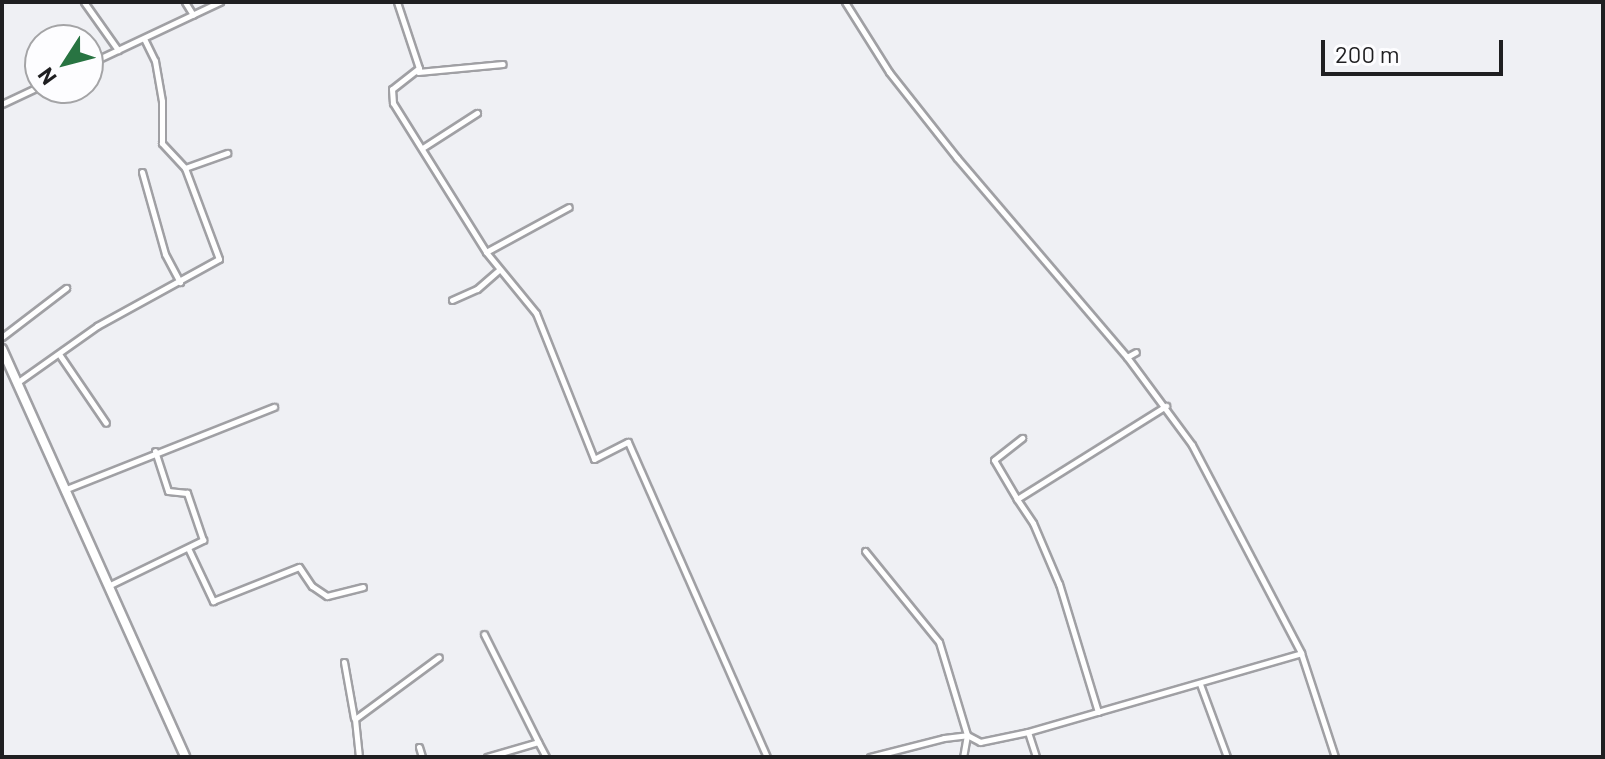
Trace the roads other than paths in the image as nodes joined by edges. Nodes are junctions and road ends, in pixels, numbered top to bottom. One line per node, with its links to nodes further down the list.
1 (84, 2): 8 (street)
2 (185, 2): 6 (street)
3 (220, 2): 6 (street)
4 (397, 2): 11 (street)
5 (845, 2): 29 (street)
6 (193, 15): 7 (street)
7 (144, 38): 8 (street); 17 (street)
8 (118, 50): 9 (street)
9 (104, 57)
10 (503, 64): 11 (street)
11 (417, 72): 15 (street)
12 (24, 94): 13 (street)
13 (2, 104)
14 (477, 113): 15 (street)
15 (424, 147): 20 (street)
16 (227, 153): 17 (street)
17 (185, 168): 22 (street)
18 (142, 172): 22 (street)
19 (569, 207): 20 (street)
20 (486, 252): 21 (street)
21 (499, 270): 24 (street); 58 (street)
22 (180, 282): 28 (street)
23 (66, 288): 25 (street)
24 (452, 300)
25 (2, 337)
26 (2, 349): 30 (main road)
27 (1136, 352): 29 (street)
28 (59, 354): 30 (street); 33 (street)
29 (1127, 357): 31 (street)
30 (17, 382): 36 (main road)
31 (1166, 406): 37 (street); 43 (street)
32 (274, 407): 35 (street)
33 (106, 423)
34 (1022, 438): 37 (street)
35 (155, 451): 36 (street); 38 (street)
36 (63, 490): 40 (main road)
37 (1017, 499): 47 (street)
38 (188, 548): 40 (street); 41 (street)
39 (865, 551): 50 (street)
40 (106, 587): 53 (main road)
41 (363, 587)
42 (484, 634): 51 (street)
43 (1301, 653): 46 (street); 63 (street)
44 (439, 657): 48 (street)
45 (344, 662): 48 (street)
46 (1200, 684): 47 (street); 62 (street)
47 (1098, 712): 49 (street)
48 (355, 719): 54 (street)
49 (1028, 732): 50 (street); 61 (street)
50 (967, 735): 59 (street); 60 (street)
51 (538, 742): 56 (street); 57 (street)
52 (419, 747): 55 (street)
53 (185, 757)
54 (359, 757)
55 (422, 757)
56 (487, 757)
57 (546, 757)
58 (767, 757)
59 (870, 757)
60 (963, 757)
61 (1036, 757)
62 (1227, 757)
63 (1335, 757)

